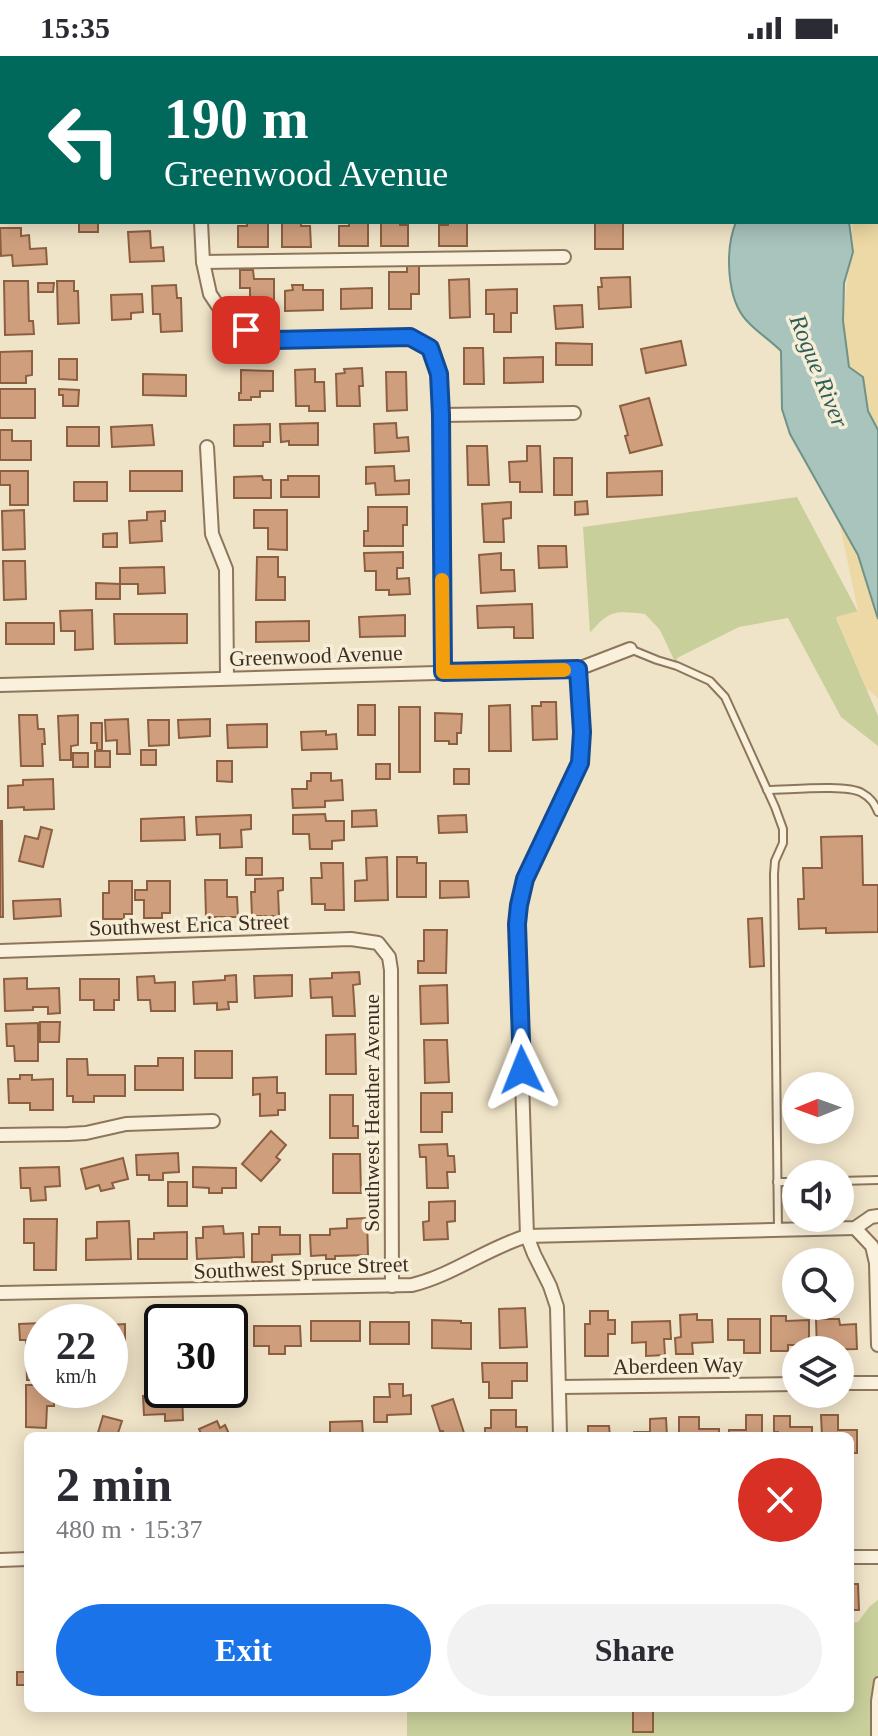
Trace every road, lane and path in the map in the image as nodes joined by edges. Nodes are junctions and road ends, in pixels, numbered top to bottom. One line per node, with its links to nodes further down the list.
1 (201, 224): 3 (street)
2 (564, 257): 3 (street)
3 (203, 262): 5 (street)
4 (574, 413): 5 (street)
5 (441, 415): 9 (street)
6 (207, 447): 10 (street)
7 (630, 649): 8 (street, Greenwood Avenue); 12 (lane)
8 (578, 669): 9 (street, Greenwood Avenue); 25 (street)
9 (443, 672): 10 (street, Greenwood Avenue)
10 (227, 678): 11 (street, Greenwood Avenue)
11 (0, 685)
12 (767, 790): 13 (lane); 20 (lane)
13 (878, 812)
14 (378, 943): 15 (street, Southwest Erica Street); 26 (street, Southwest Heather Avenue)
15 (0, 951)
16 (213, 1121): 17 (street)
17 (0, 1135)
18 (878, 1180): 19 (lane)
19 (854, 1181)
20 (777, 1182): 21 (lane); 24 (lane)
21 (782, 1182)
22 (878, 1216): 23 (street, Southwest Spruce Street)
23 (855, 1228): 24 (street, Southwest Spruce Street); 28 (street)
24 (778, 1230): 25 (street, Southwest Spruce Street)
25 (527, 1236): 26 (street, Southwest Spruce Street); 32 (street)
26 (392, 1286): 27 (street, Southwest Spruce Street)
27 (0, 1293)
28 (878, 1345)
29 (854, 1383): 30 (street)
30 (878, 1383)
31 (782, 1384): 32 (street, Aberdeen Way)
32 (560, 1387): 33 (street)
33 (560, 1432)
34 (854, 1557): 35 (street)
35 (878, 1557)
36 (24, 1559): 37 (street)
37 (0, 1560)
38 (878, 1681): 39 (lane)
39 (875, 1736)

